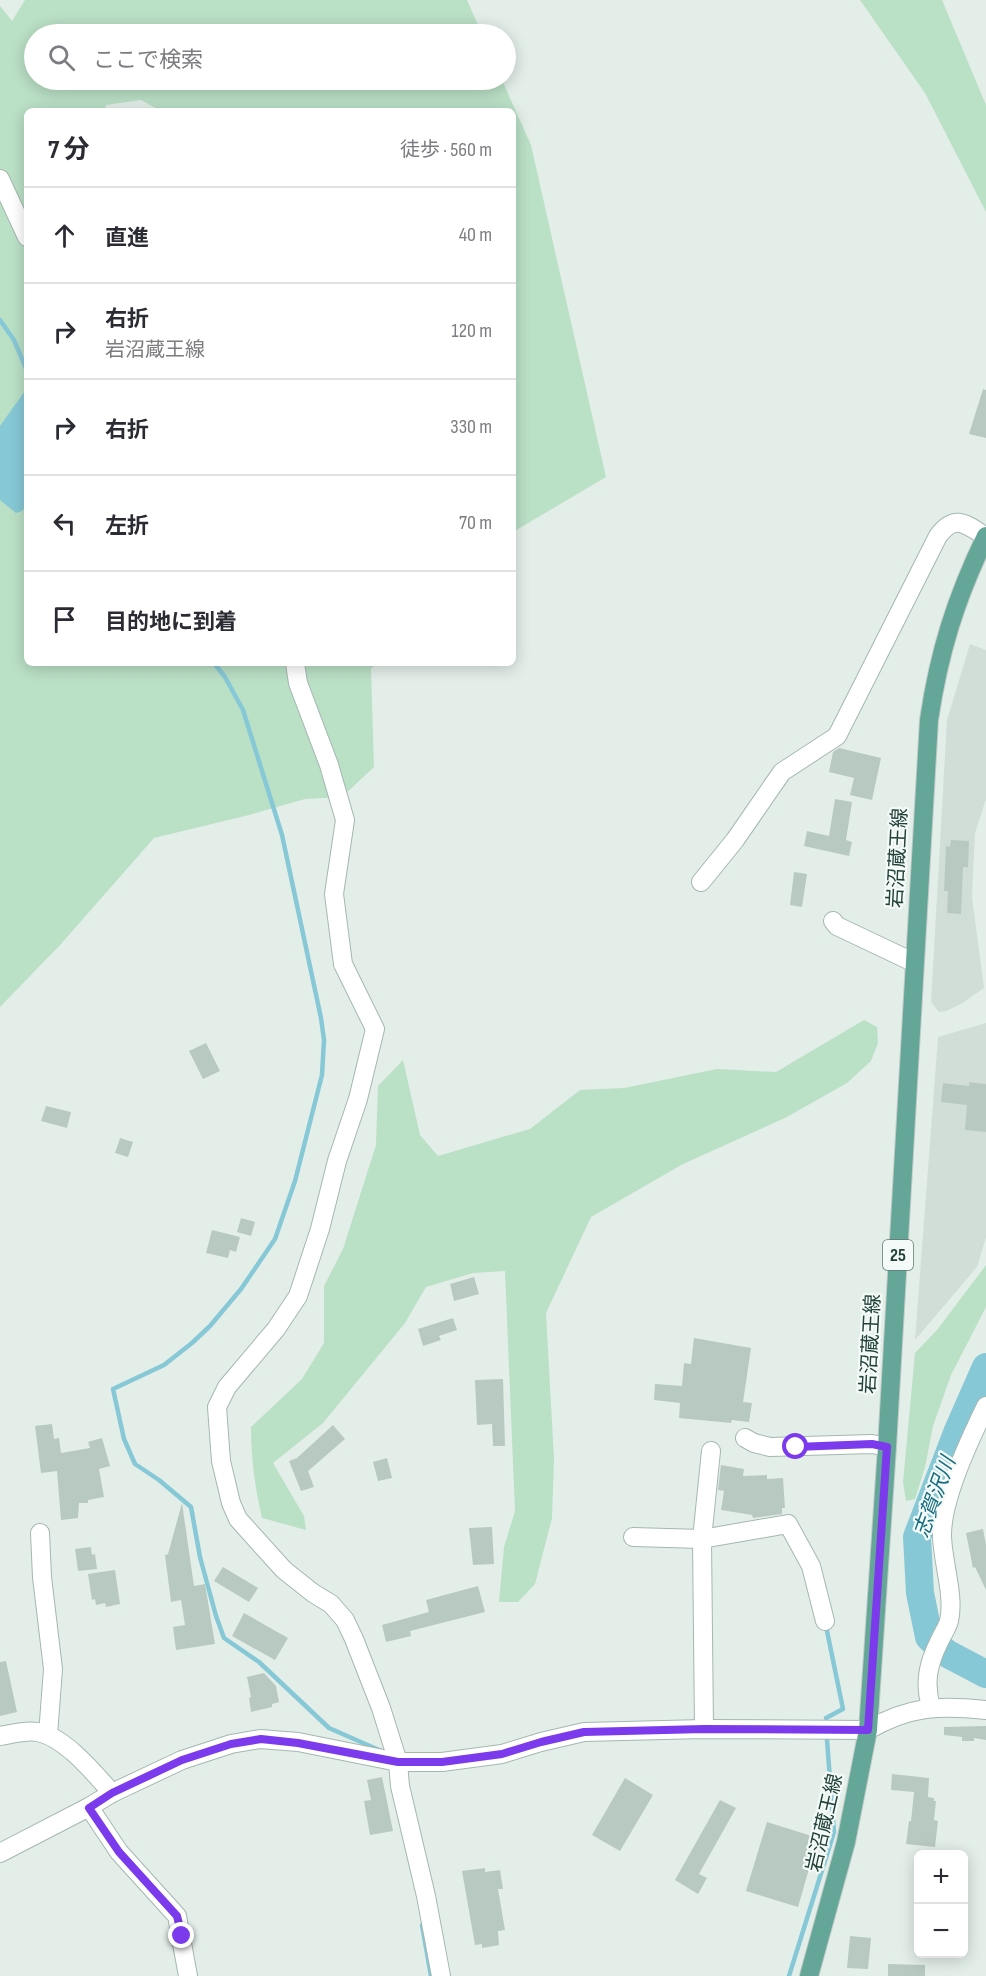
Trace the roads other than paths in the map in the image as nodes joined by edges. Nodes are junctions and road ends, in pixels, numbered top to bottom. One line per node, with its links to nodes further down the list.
1 (0, 179): 2 (street)
2 (24, 231)
3 (986, 537): 5 (street); 7 (main road, 岩沼蔵王線 / 25)
4 (295, 666): 23 (street)
5 (701, 882)
6 (833, 921): 7 (street)
7 (915, 963): 11 (main road, 岩沼蔵王線 / 25)
8 (986, 1406): 9 (street)
9 (982, 1424): 17 (street)
10 (745, 1438): 11 (street)
11 (887, 1447): 20 (main road, 岩沼蔵王線 / 25)
12 (711, 1451): 15 (street)
13 (40, 1533): 22 (street)
14 (633, 1537): 15 (street)
15 (702, 1539): 16 (street); 19 (street)
16 (825, 1621)
17 (931, 1707): 18 (street); 20 (street)
18 (986, 1710)
19 (704, 1729): 20 (street); 23 (street)
20 (868, 1730): 29 (main road, 岩沼蔵王線 / 25)
21 (0, 1736): 22 (street)
22 (48, 1736): 24 (street)
23 (398, 1762): 24 (street); 28 (street)
24 (112, 1793): 25 (street)
25 (89, 1808): 26 (street); 27 (street)
26 (0, 1853)
27 (188, 1976)
28 (441, 1976)
29 (808, 1976)

